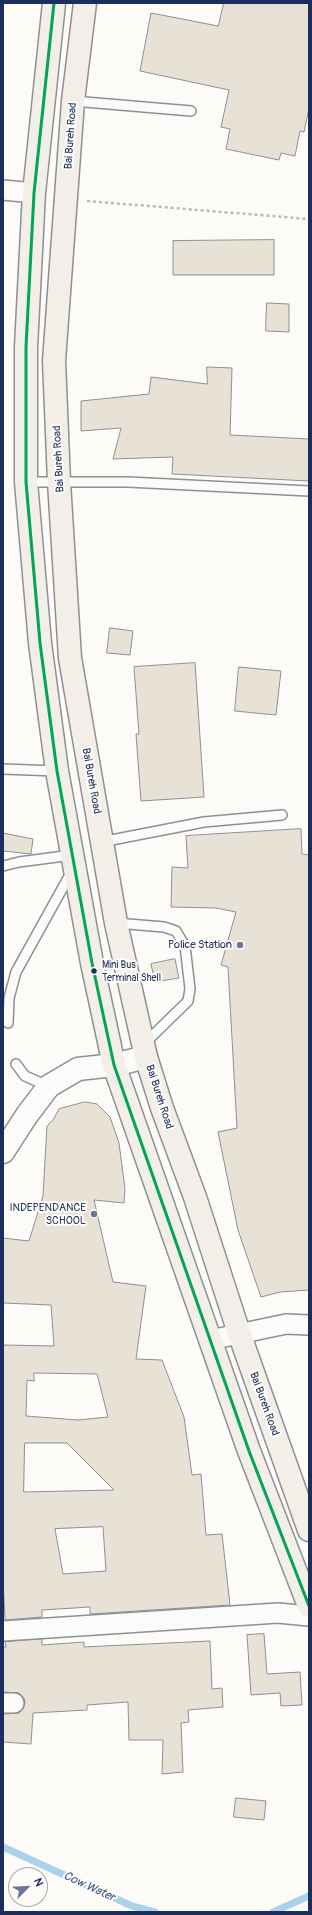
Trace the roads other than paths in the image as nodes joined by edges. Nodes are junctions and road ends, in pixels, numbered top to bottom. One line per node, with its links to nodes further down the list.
1 (54, 3): 6 (highway)
2 (86, 3): 3 (highway, Bai Bureh Road)
3 (73, 101): 4 (lane); 8 (highway, Bai Bureh Road)
4 (191, 111)
5 (3, 190): 6 (street)
6 (34, 193): 7 (highway)
7 (26, 482): 8 (lane); 11 (highway)
8 (59, 482): 9 (lane); 13 (highway, Bai Bureh Road)
9 (309, 491)
10 (3, 769): 11 (lane)
11 (57, 771): 14 (highway)
12 (282, 814): 13 (lane)
13 (101, 842): 16 (highway, Bai Bureh Road)
14 (73, 861): 15 (lane); 17 (lane); 20 (highway)
15 (3, 866)
16 (116, 923): 18 (highway, Bai Bureh Road); 18 (lane)
17 (8, 1023)
18 (145, 1051): 20 (main road); 24 (highway, Bai Bureh Road)
19 (16, 1064): 21 (lane)
20 (114, 1064): 21 (main road); 25 (highway)
21 (49, 1086): 22 (main road)
22 (3, 1152)
23 (309, 1325): 24 (street)
24 (239, 1333): 25 (street); 26 (highway, Bai Bureh Road)
25 (210, 1340): 27 (highway)
26 (309, 1530)
27 (309, 1606)
28 (309, 1616): 29 (street)
29 (3, 1631)

